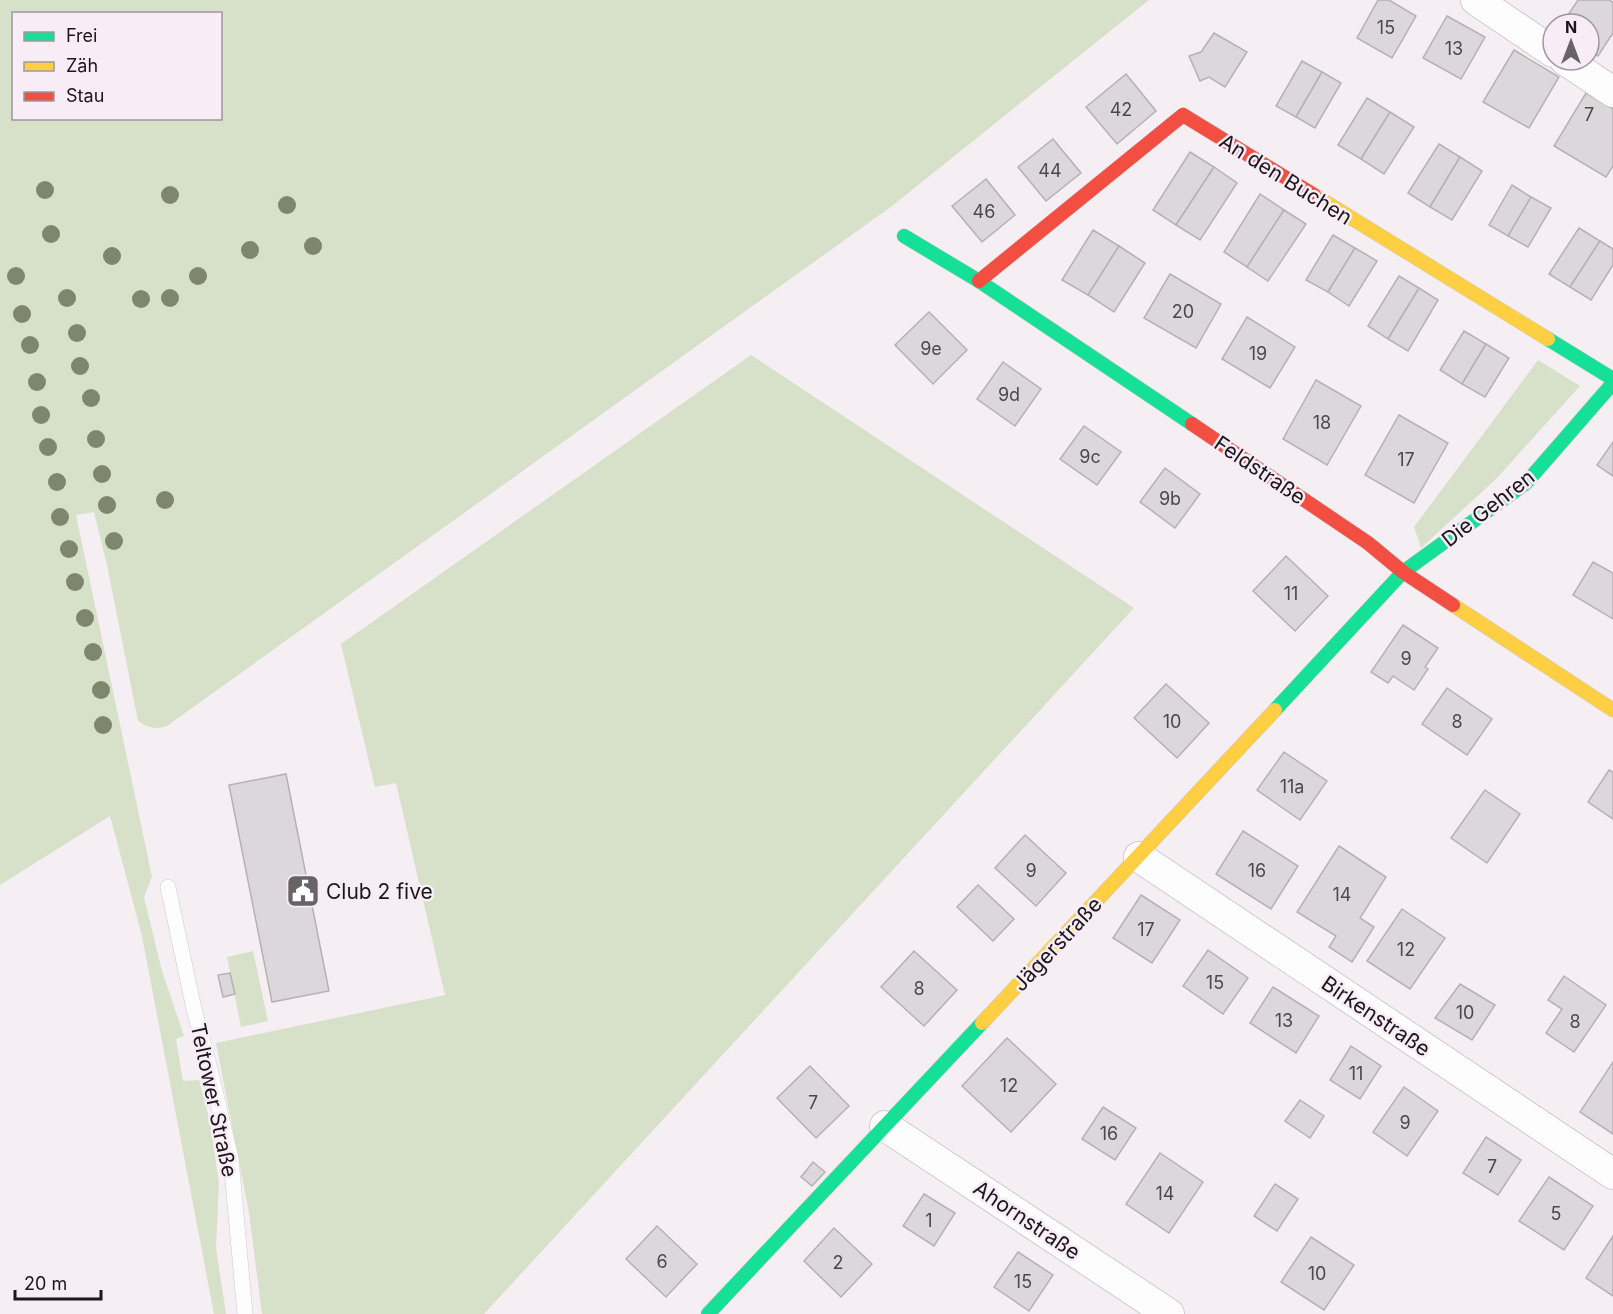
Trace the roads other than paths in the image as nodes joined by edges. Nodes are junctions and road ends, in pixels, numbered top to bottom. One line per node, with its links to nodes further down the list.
1 (1476, 0): 2 (street)
2 (1541, 44)
3 (1583, 72): 4 (street)
4 (1613, 92)
5 (904, 236): 6 (street, Feldstraße)
6 (979, 281): 7 (street, An den Buchen); 8 (street, Feldstraße)
7 (1613, 381): 8 (street, Die Gehren)
8 (1403, 572): 9 (street, Feldstraße); 10 (street, Jägerstraße)
9 (1613, 710)
10 (1139, 857): 12 (street, Jägerstraße); 13 (street, Birkenstraße)
11 (168, 887): 14 (lane, Teltower Straße)
12 (885, 1126): 15 (street, Jägerstraße); 16 (street, Ahornstraße)
13 (1613, 1174)
14 (245, 1314)
15 (708, 1314)
16 (1169, 1314)

